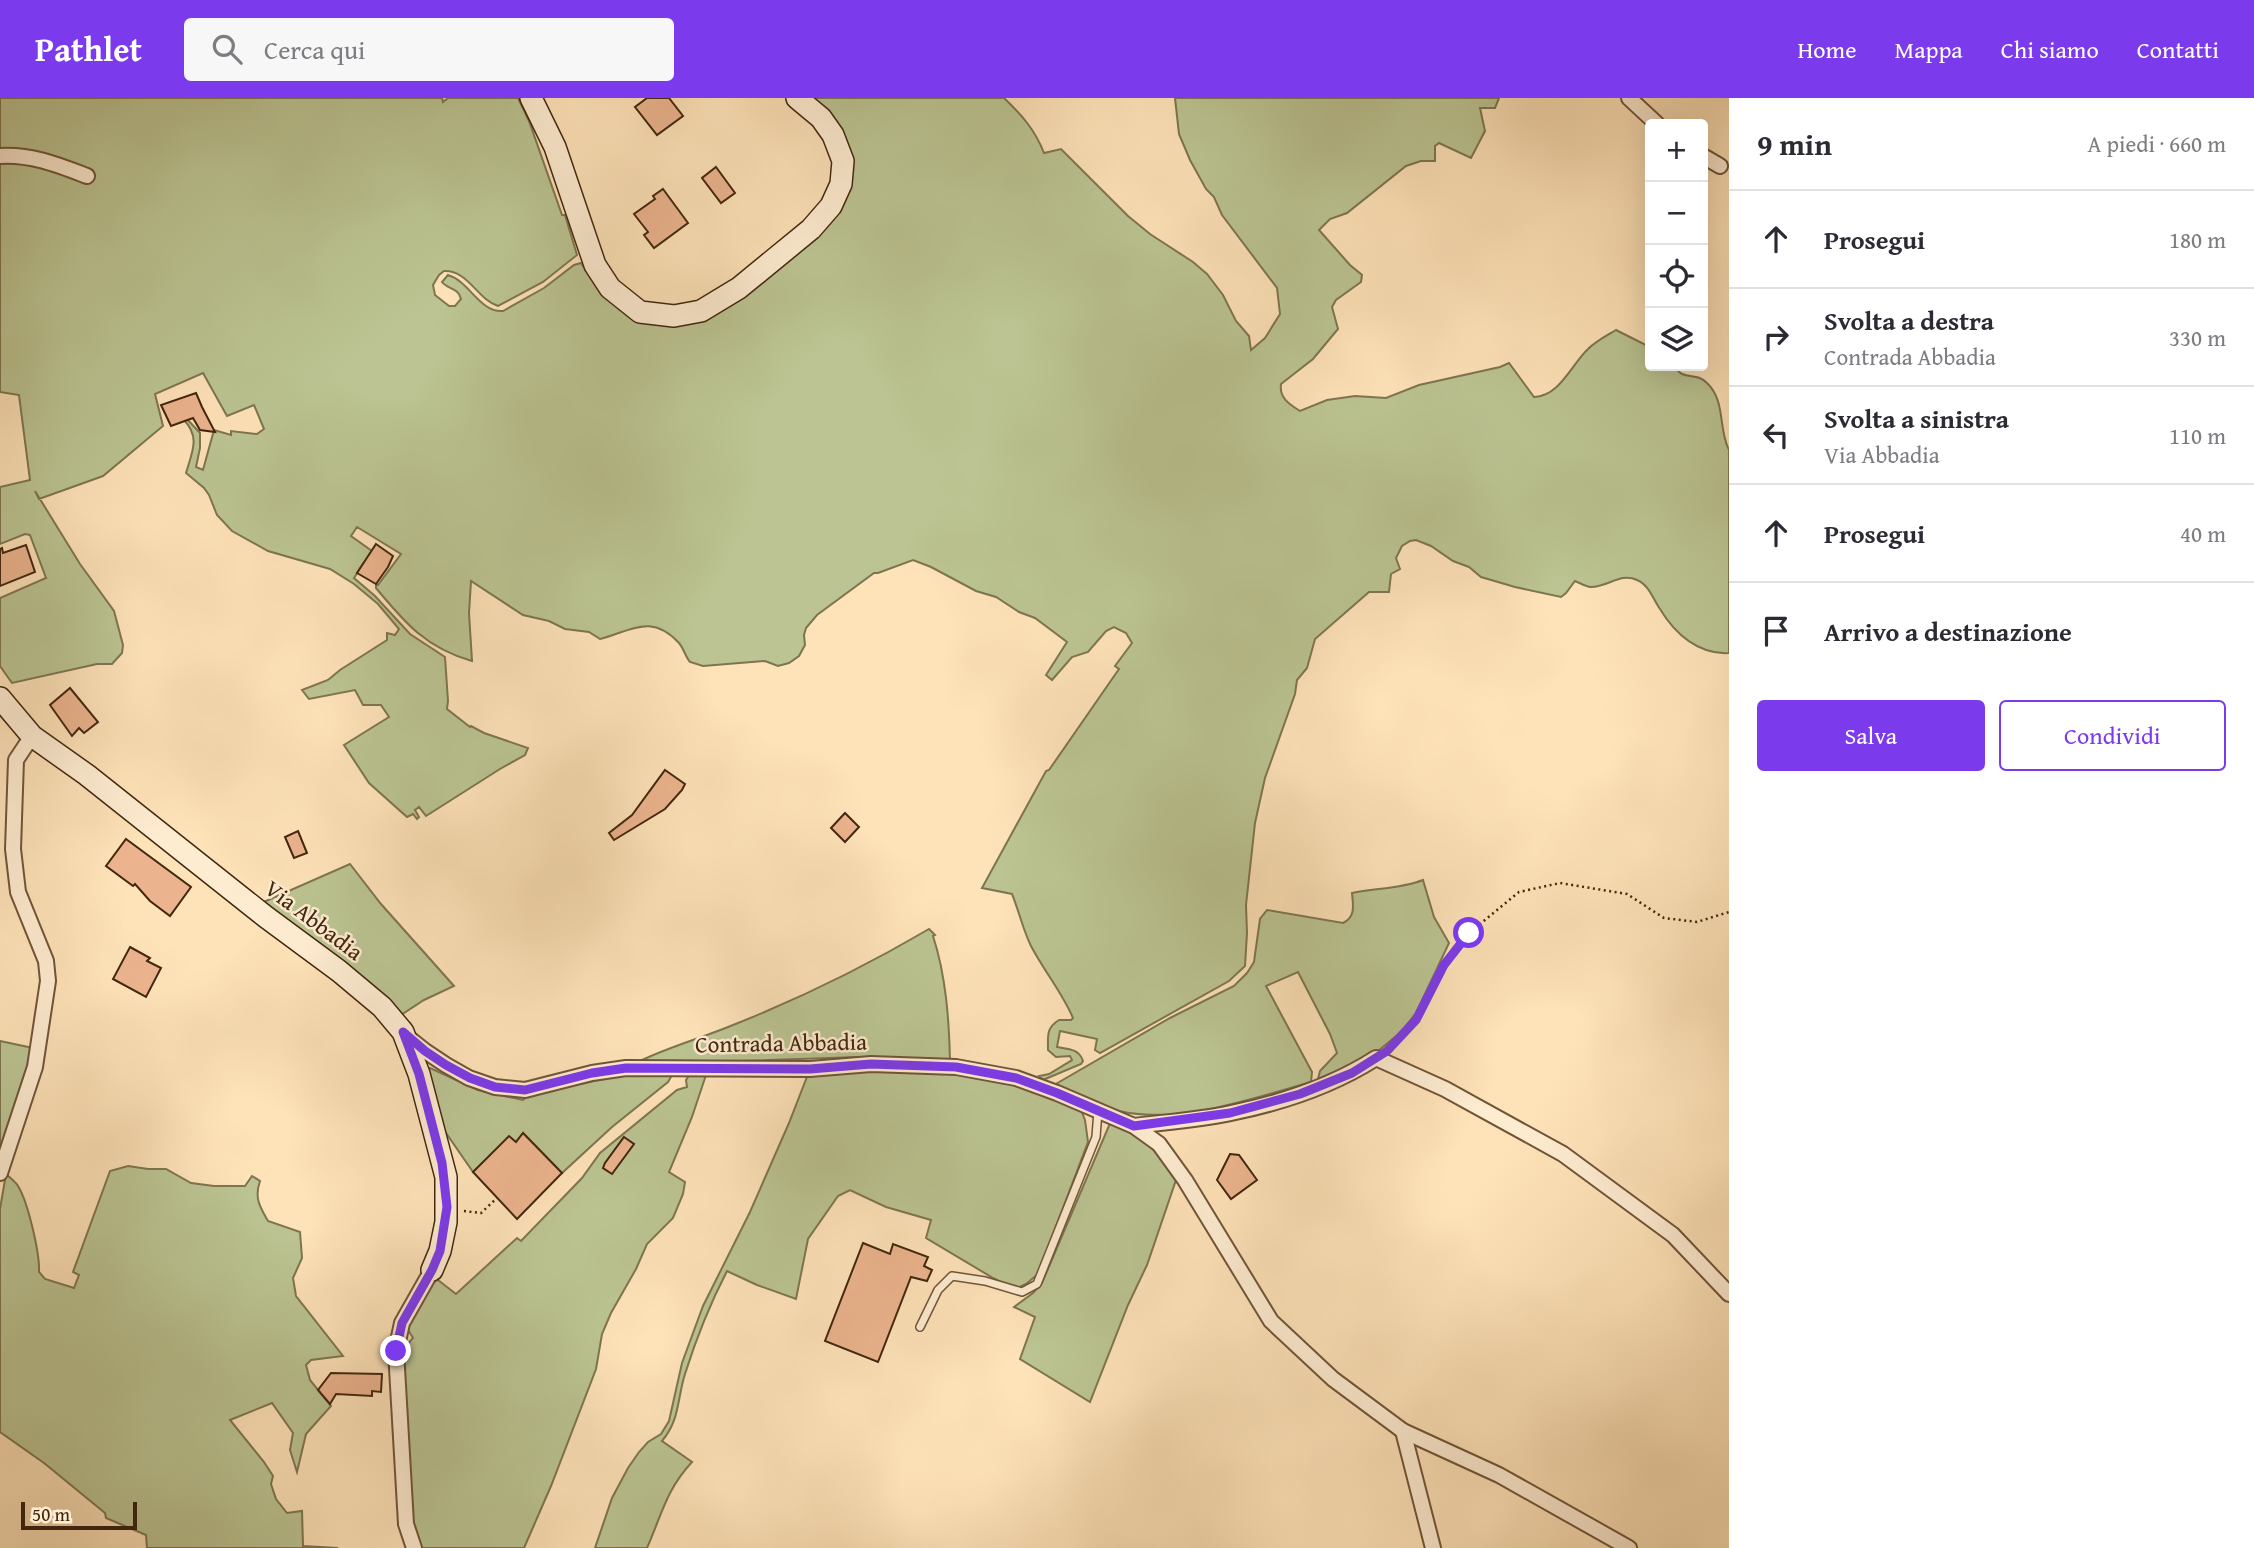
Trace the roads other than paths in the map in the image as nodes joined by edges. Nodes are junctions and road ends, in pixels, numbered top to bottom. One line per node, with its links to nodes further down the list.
1 (531, 98): 2 (street)
2 (797, 98)
3 (1629, 98): 4 (street)
4 (1652, 119)
5 (0, 156): 8 (street)
6 (1708, 159): 7 (street)
7 (1720, 166)
8 (87, 176)
9 (0, 698): 10 (street, Via Abbadia)
10 (32, 736): 11 (street); 13 (street, Via Abbadia)
11 (16, 760): 12 (street); 16 (street)
12 (0, 763)
13 (403, 1032): 14 (street, Contrada Abbadia); 17 (street, Via Abbadia)
14 (1098, 1110): 15 (street, Contrada Abbadia); 19 (lane)
15 (1134, 1126): 18 (street); 20 (street, Contrada Abbadia)
16 (0, 1173)
17 (432, 1270): 21 (street)
18 (1729, 1294)
19 (920, 1326)
20 (1403, 1431): 22 (street); 23 (street, Contrada Abbadia)
21 (414, 1548)
22 (1433, 1548)
23 (1629, 1548)

